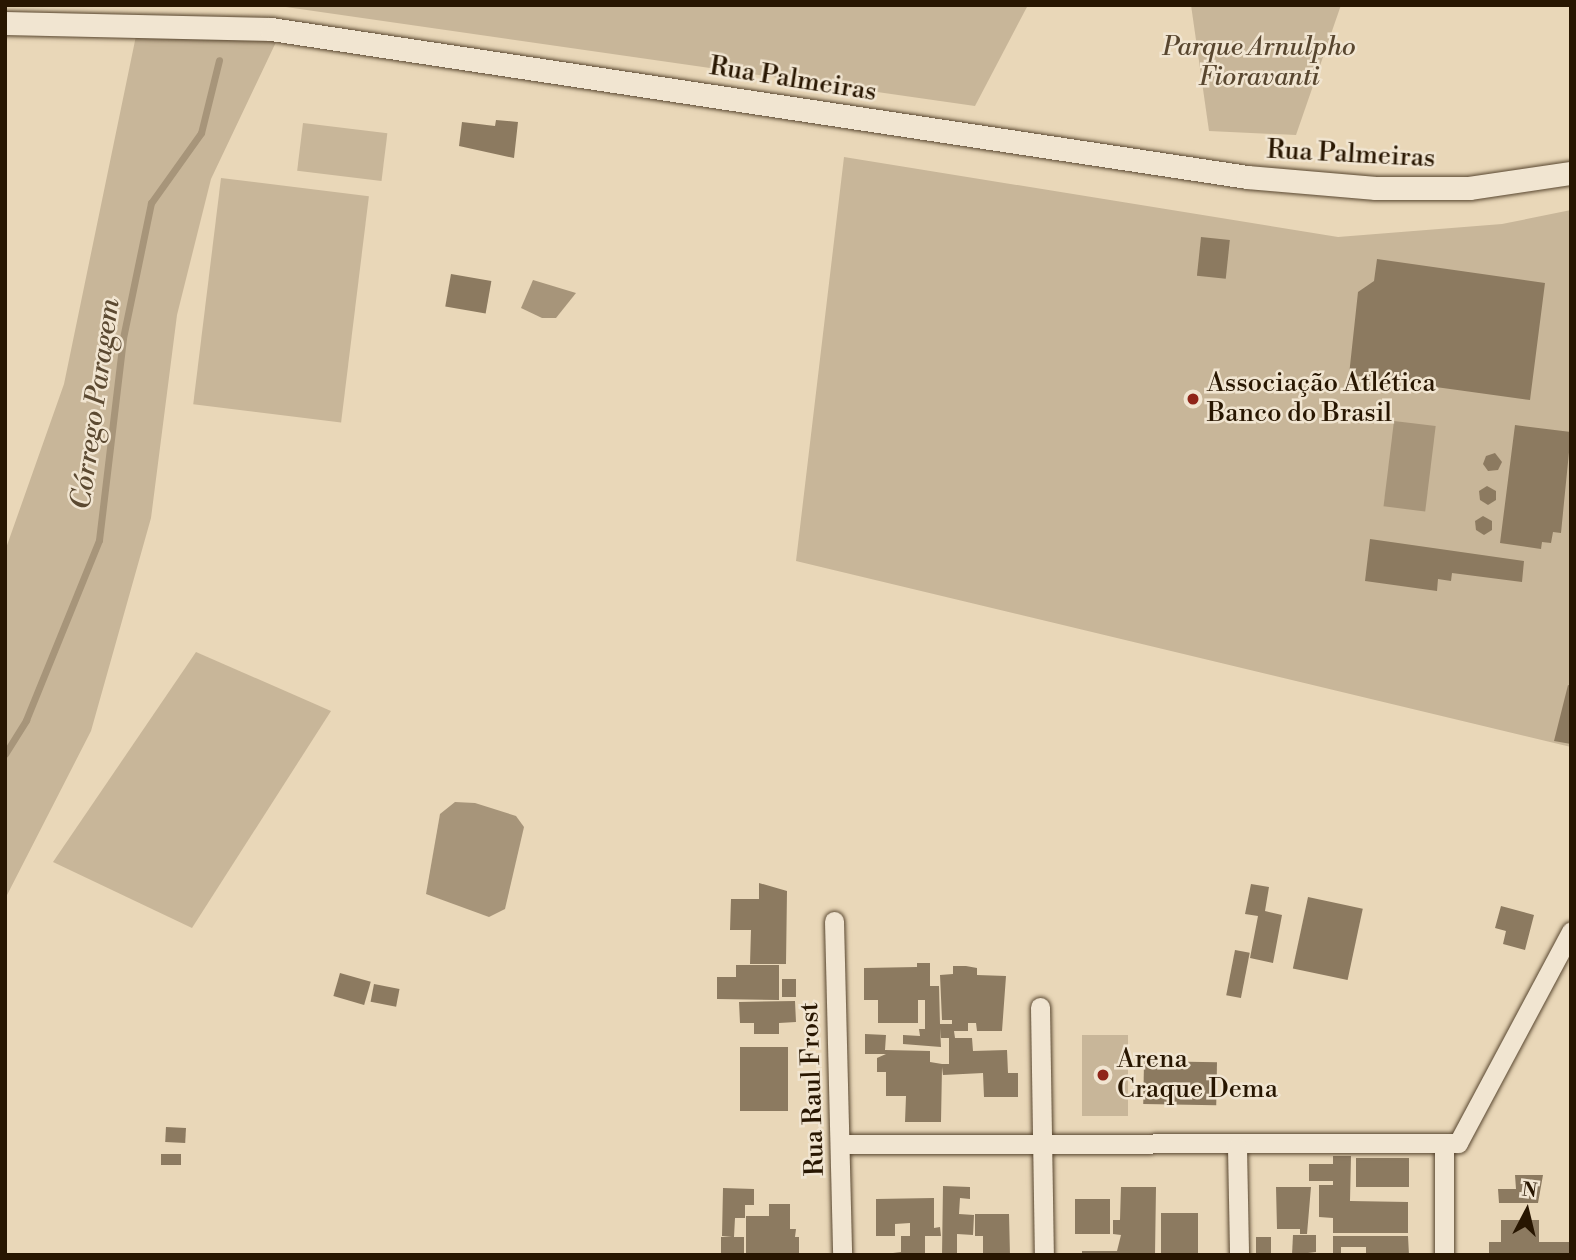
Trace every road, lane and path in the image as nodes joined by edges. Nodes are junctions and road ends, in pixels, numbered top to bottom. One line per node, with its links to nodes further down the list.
1 (5, 23): 2 (street, Rua Palmeiras)
2 (1571, 173)
3 (834, 921): 6 (street, Rua Raul Frost)
4 (1571, 931): 8 (street)
5 (1040, 1007): 7 (street)
6 (841, 1144): 7 (street); 10 (street, Rua Raul Frost)
7 (1041, 1144): 9 (street); 11 (street)
8 (1444, 1146): 9 (street); 13 (street)
9 (1237, 1147): 12 (street)
10 (842, 1255)
11 (1044, 1255)
12 (1239, 1255)
13 (1444, 1255)

